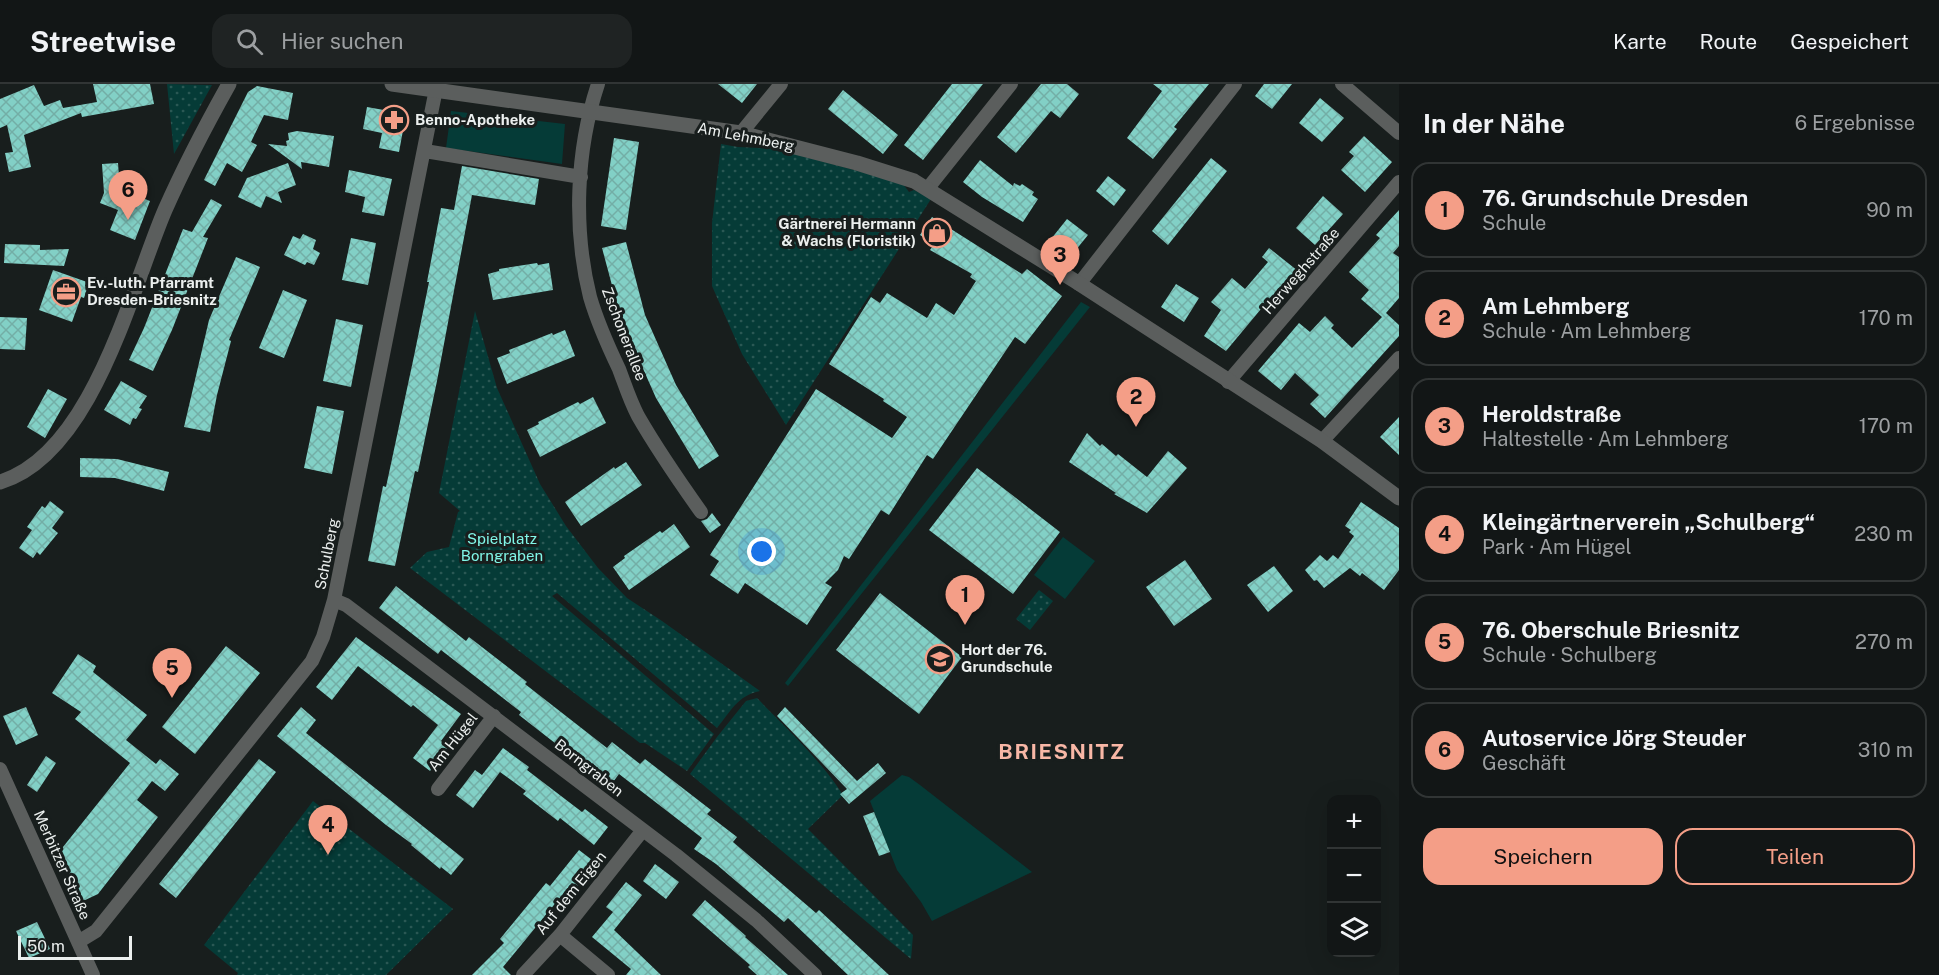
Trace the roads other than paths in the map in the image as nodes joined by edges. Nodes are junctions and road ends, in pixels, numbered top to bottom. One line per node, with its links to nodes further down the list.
1 (229, 84): 20 (street)
2 (392, 84): 8 (street, Am Lehmberg)
3 (598, 84): 9 (street, Zschonerallee)
4 (781, 84): 10 (street)
5 (1011, 84): 15 (street)
6 (1235, 84): 16 (street)
7 (1342, 84): 11 (street)
8 (437, 87): 9 (street, Am Lehmberg); 12 (street, Schulberg)
9 (589, 112): 10 (street, Am Lehmberg); 13 (street, Zschonerallee)
10 (741, 133): 15 (street, Am Lehmberg)
11 (1399, 133)
12 (425, 152): 13 (street); 23 (street, Schulberg)
13 (581, 177): 22 (street, Zschonerallee)
14 (1399, 183): 18 (street, Herweghstraße)
15 (928, 188): 16 (street, Am Lehmberg)
16 (1079, 284): 18 (street, Am Lehmberg)
17 (1399, 358): 19 (street)
18 (1228, 382): 19 (street, Am Lehmberg)
19 (1322, 441): 21 (street, Am Lehmberg)
20 (0, 482)
21 (1399, 498)
22 (701, 512)
23 (334, 600): 24 (street, Borngraben); 29 (street, Schulberg)
24 (494, 716): 26 (street, Am Hügel); 27 (street, Borngraben)
25 (0, 769): 29 (street, Merbitzer Straße)
26 (438, 789)
27 (643, 830): 28 (street, Auf dem Eigen); 33 (street, Borngraben)
28 (560, 935): 31 (street, Auf dem Eigen); 32 (street)
29 (78, 942): 30 (street, Merbitzer Straße)
30 (93, 975)
31 (523, 975)
32 (608, 975)
33 (815, 975)

